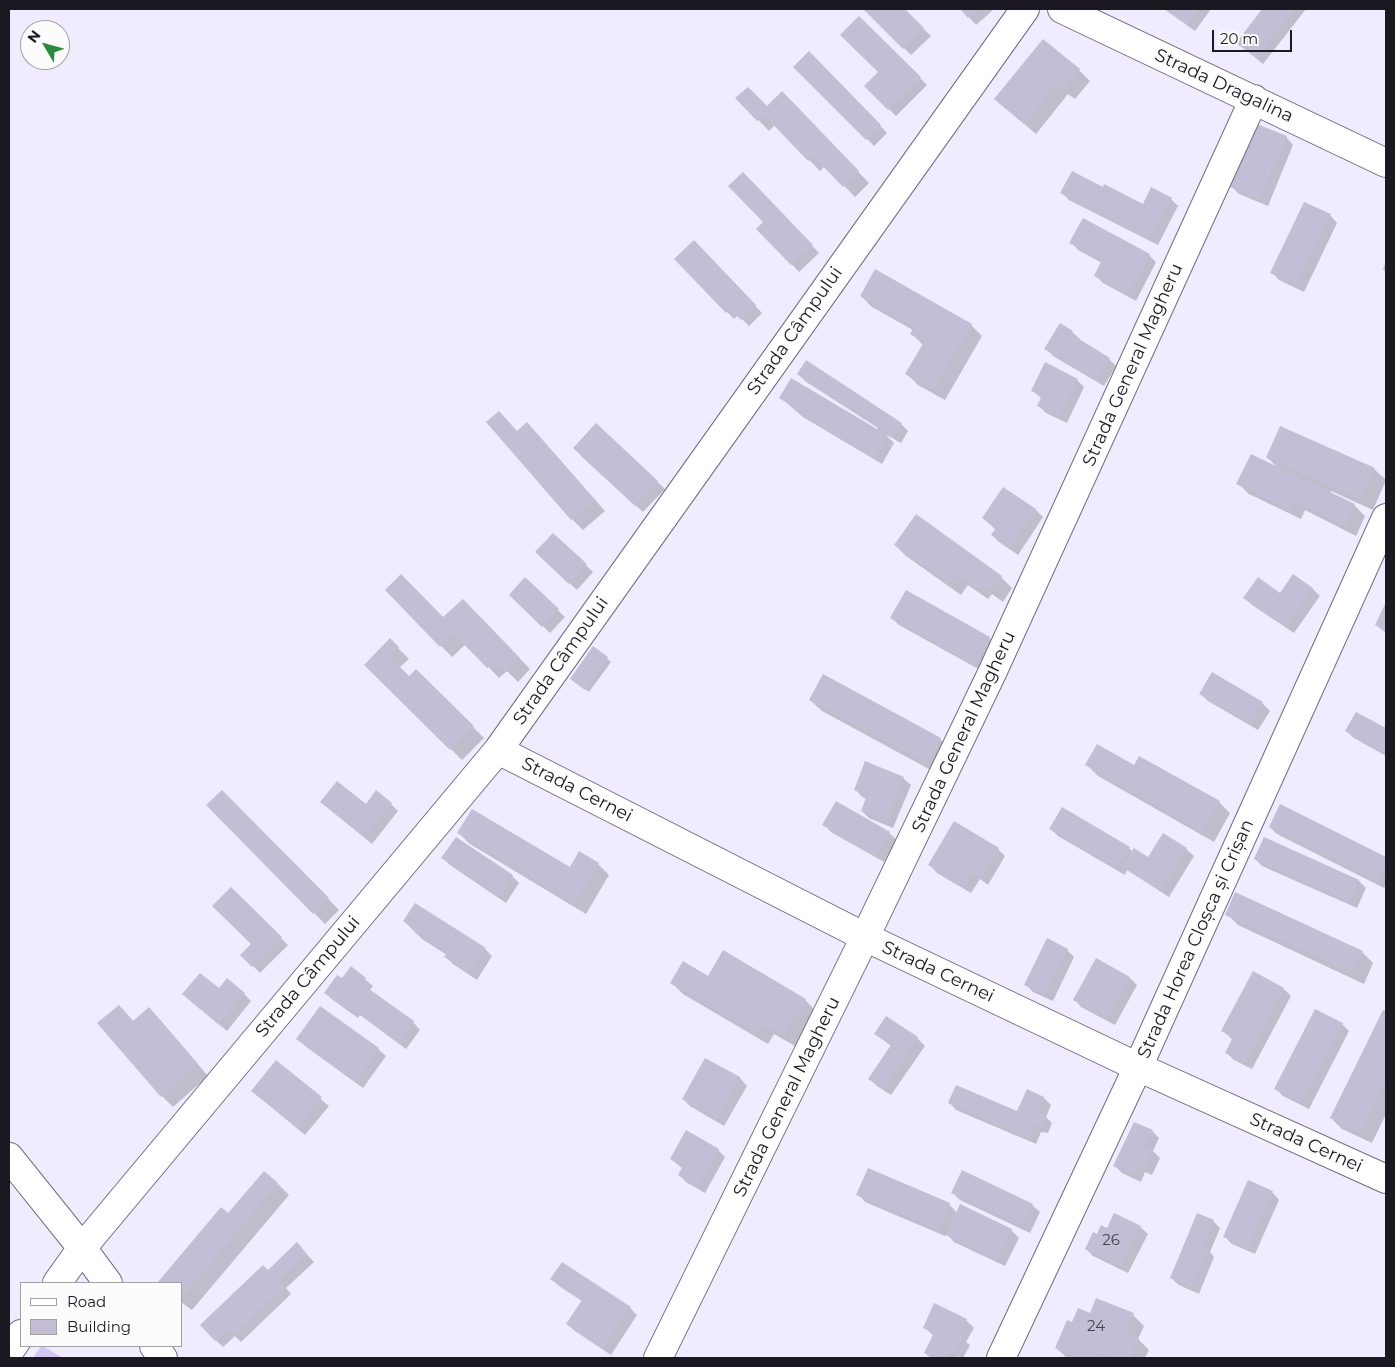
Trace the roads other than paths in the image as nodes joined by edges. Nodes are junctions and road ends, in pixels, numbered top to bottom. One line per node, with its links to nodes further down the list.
1 (1025, 9): 6 (street, Strada Câmpului)
2 (1062, 9): 3 (street, Strada Dragalina)
3 (1254, 99): 4 (street, Strada Dragalina); 7 (street, Strada General Magheru)
4 (1386, 163)
5 (1386, 518): 8 (street, Strada Horea Cloșca și Crișan)
6 (498, 750): 7 (street, Strada Cernei); 11 (street, Strada Câmpului)
7 (865, 937): 8 (street, Strada Cernei); 18 (street, Strada General Magheru)
8 (1138, 1067): 10 (street, Strada Cernei); 19 (street, Strada Horea Cloșca și Crișan)
9 (9, 1157): 11 (street)
10 (1386, 1179)
11 (82, 1248): 12 (street, Strada Câmpului); 13 (street)
12 (58, 1282)
13 (107, 1282)
14 (20, 1336): 16 (street)
15 (155, 1347): 17 (street)
16 (9, 1352)
17 (163, 1358)
18 (658, 1358)
19 (1001, 1358)

